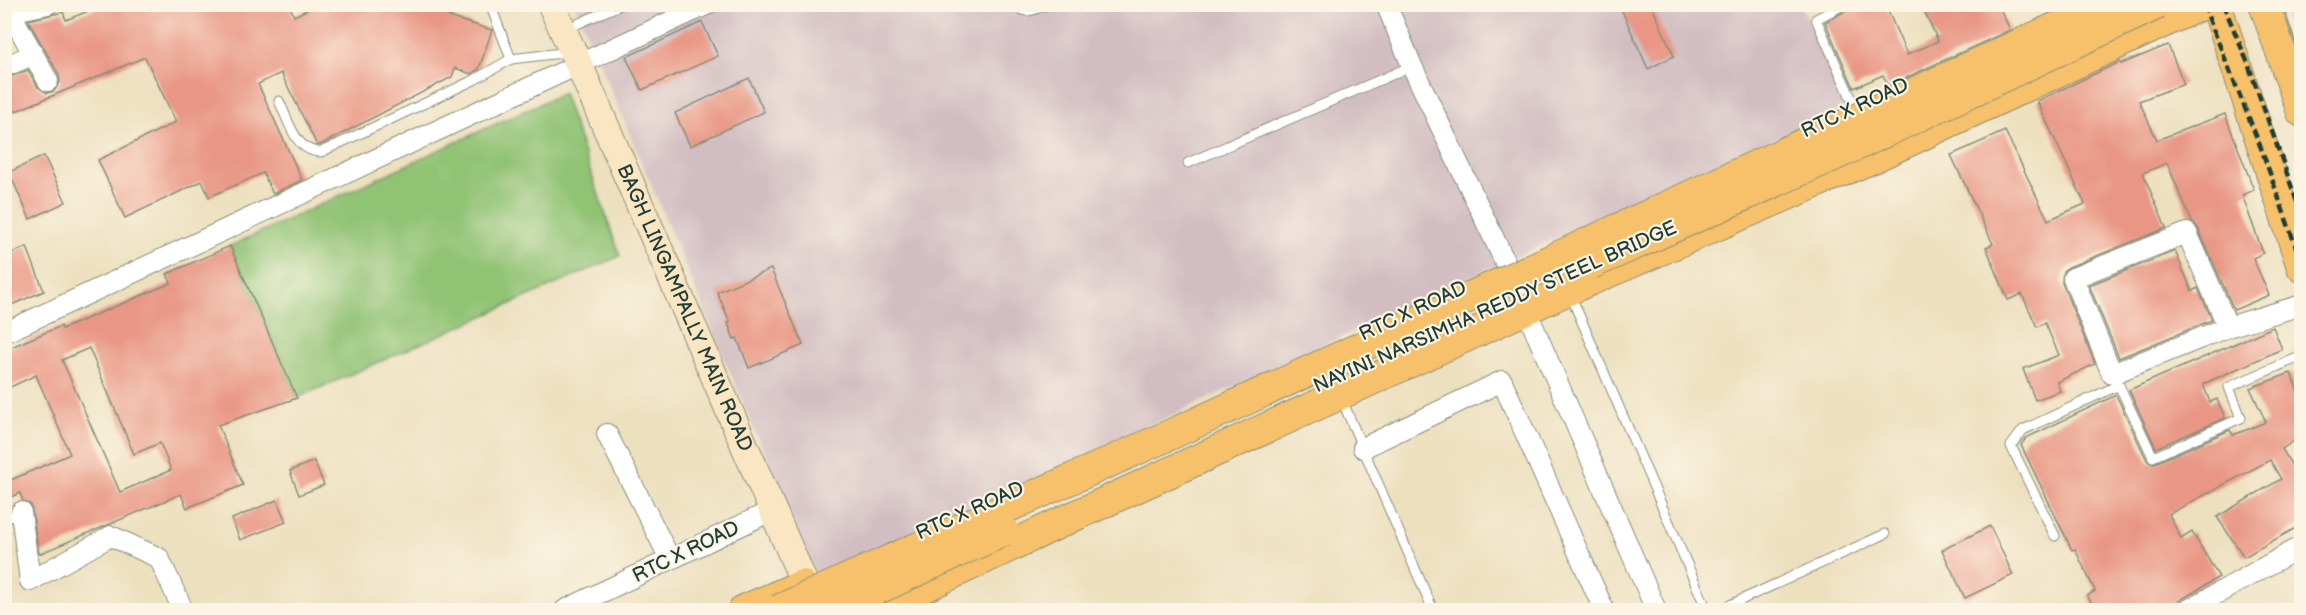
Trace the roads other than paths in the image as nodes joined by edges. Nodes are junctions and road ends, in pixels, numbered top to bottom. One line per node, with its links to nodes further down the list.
1 (48, 4): 15 (street)
2 (490, 4): 21 (lane)
3 (551, 4): 18 (street, BAGH LINGAMPALLY MAIN ROAD)
4 (622, 4): 18 (lane)
5 (708, 4): 18 (street)
6 (1013, 4): 7 (lane)
7 (1047, 4)
8 (1845, 4): 27 (lane)
9 (2079, 4): 17 (main road, RTC X ROAD)
10 (2107, 4): 51 (main road, NAYINI NARSIMHA REDDY STEEL BRIDGE, bridge)
11 (2203, 4): 16 (main road)
12 (2216, 4): 19 (main road)
13 (1393, 6): 22 (street)
14 (2272, 11): 28 (main road)
15 (7, 12): 20 (street)
16 (2154, 17): 19 (main road); 24 (main road); 52 (main road, NAYINI NARSIMHA REDDY STEEL BRIDGE, bridge)
17 (2044, 20): 24 (main road); 27 (main road, RTC X ROAD)
18 (571, 49): 21 (lane); 36 (street); 41 (street, BAGH LINGAMPALLY MAIN ROAD)
19 (2233, 52): 30 (main road)
20 (32, 55): 23 (street); 25 (street)
21 (511, 59): 26 (lane)
22 (1412, 66): 29 (lane); 31 (street)
23 (4, 67)
24 (2061, 70): 32 (main road)
25 (48, 81)
26 (279, 101)
27 (1856, 109): 31 (main road, RTC X ROAD)
28 (2301, 112)
29 (1188, 163)
30 (2301, 267)
31 (1508, 268): 34 (street); 47 (main road, RTC X ROAD)
32 (1568, 290): 34 (main road); 57 (lane)
33 (2301, 305): 35 (street)
34 (1526, 311): 38 (main road); 56 (street)
35 (2228, 327): 35 (street)
36 (4, 333)
37 (2301, 356): 44 (lane)
38 (1340, 396): 40 (lane); 53 (main road)
39 (607, 434): 46 (street)
40 (1363, 448): 54 (lane); 55 (street)
41 (773, 510): 46 (street, RTC X ROAD); 47 (street, BAGH LINGAMPALLY MAIN ROAD)
42 (13, 516): 48 (street)
43 (1886, 534): 58 (lane)
44 (2055, 536)
45 (2301, 546): 59 (street)
46 (670, 559): 49 (street, RTC X ROAD)
47 (810, 597): 50 (main road, RTC X ROAD)
48 (183, 610)
49 (566, 610)
50 (744, 610)
51 (778, 610)
52 (832, 610)
53 (876, 610)
54 (1433, 610)
55 (1604, 610)
56 (1656, 610)
57 (1707, 610)
58 (1719, 610)
59 (2188, 610)

